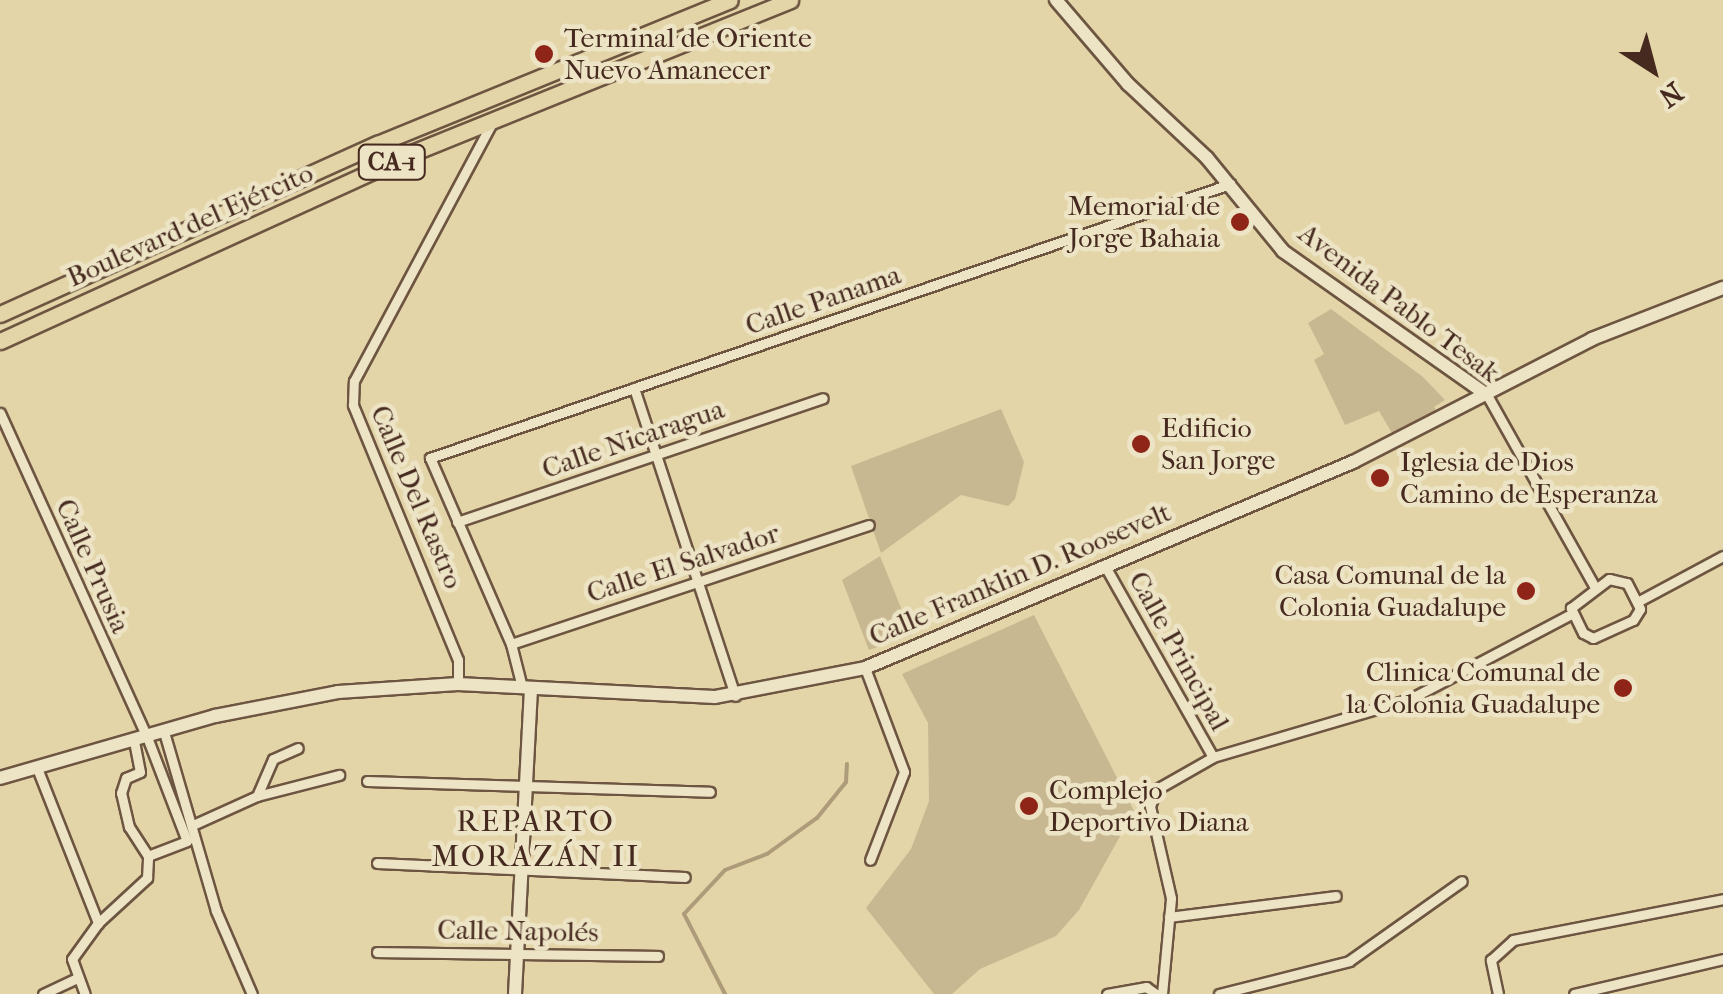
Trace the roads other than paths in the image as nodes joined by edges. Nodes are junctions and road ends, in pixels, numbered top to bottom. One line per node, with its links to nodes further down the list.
1 (731, 0): 4 (highway); 6 (highway, Boulevard del Ejército / CA-1)
2 (790, 0): 4 (highway, Boulevard del Ejército / CA-1)
3 (1056, 0): 10 (main road, Avenida Pablo Tesak)
4 (532, 104): 5 (highway, Boulevard del Ejército / CA-1)
5 (494, 119): 8 (highway, Boulevard del Ejército / CA-1); 29 (street, Calle Del Rastro)
6 (407, 132): 7 (highway, Boulevard del Ejército / CA-1); 8 (highway)
7 (372, 146): 9 (highway); 12 (highway, Boulevard del Ejército / CA-1)
8 (412, 153): 9 (highway, Boulevard del Ejército / CA-1)
9 (380, 167): 13 (highway, Boulevard del Ejército / CA-1)
10 (1230, 184): 14 (street, Calle Panama); 15 (main road, Avenida Pablo Tesak)
11 (1723, 288): 15 (main road, Calle Franklin D. Roosevelt)
12 (0, 314)
13 (0, 341)
14 (634, 388): 18 (street); 19 (street, Calle Panama)
15 (1488, 395): 22 (main road, Calle Franklin D. Roosevelt); 24 (street, Avenida Pablo Tesak)
16 (823, 398): 18 (street, Calle Nicaragua)
17 (0, 413): 33 (street, Calle Prusia)
18 (656, 456): 19 (street, Calle Nicaragua); 23 (street)
19 (457, 522): 27 (street)
20 (869, 525): 23 (street, Calle El Salvador)
21 (1723, 556): 25 (street)
22 (1106, 568): 28 (main road, Calle Franklin D. Roosevelt); 35 (street, Calle Principal)
23 (697, 581): 27 (street, Calle El Salvador); 31 (street)
24 (1594, 586): 25 (street); 26 (street)
25 (1639, 601): 26 (street)
26 (1570, 614): 35 (street)
27 (511, 644): 30 (street)
28 (864, 668): 31 (main road, Calle Franklin D. Roosevelt); 47 (street)
29 (458, 684): 30 (main road, Calle Franklin D. Roosevelt); 32 (main road, Calle Franklin D. Roosevelt)
30 (527, 688): 31 (main road, Calle Franklin D. Roosevelt); 42 (main road)
31 (735, 696)
32 (164, 732): 33 (main road, Calle Franklin D. Roosevelt); 45 (street)
33 (141, 739): 36 (street); 37 (main road, Calle Franklin D. Roosevelt); 38 (street)
34 (298, 748): 44 (street)
35 (1213, 757): 54 (street)
36 (158, 765): 38 (street); 46 (street)
37 (37, 768): 40 (main road, Calle Franklin D. Roosevelt); 55 (street)
38 (140, 772): 46 (street)
39 (339, 775): 44 (street)
40 (0, 778)
41 (367, 781): 42 (street)
42 (529, 786): 43 (street); 49 (main road)
43 (710, 792)
44 (256, 796): 45 (street)
45 (195, 824): 63 (street)
46 (148, 856): 55 (street)
47 (870, 860)
48 (377, 863): 49 (street)
49 (524, 870): 50 (street); 57 (main road)
50 (685, 877)
51 (1462, 881): 67 (street)
52 (1336, 896): 54 (street)
53 (1723, 900): 68 (street)
54 (1168, 917): 66 (street)
55 (98, 922): 60 (street)
56 (376, 952): 57 (street, Calle Napolés)
57 (520, 954): 58 (street, Calle Napolés); 64 (main road)
58 (658, 956)
59 (1723, 959): 69 (street)
60 (78, 978): 61 (street); 62 (street)
61 (44, 994)
62 (85, 994)
63 (252, 994)
64 (515, 994)
65 (1107, 994): 66 (street)
66 (1159, 994)
67 (1218, 994)
68 (1498, 994)
69 (1574, 994)

